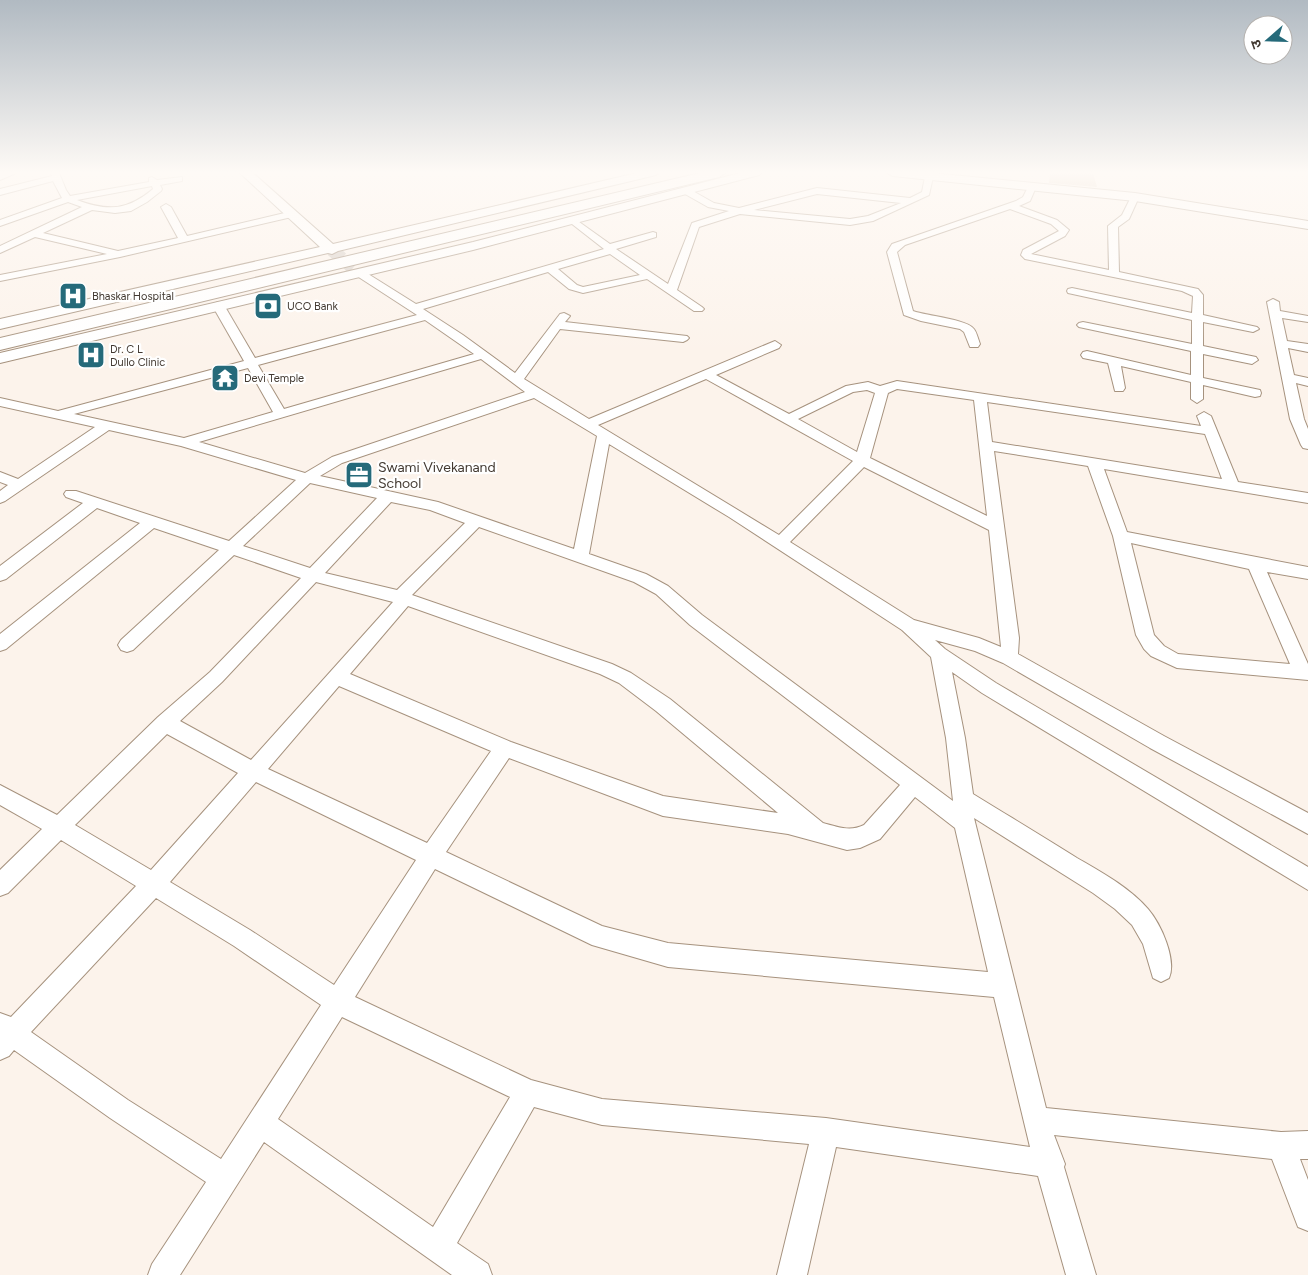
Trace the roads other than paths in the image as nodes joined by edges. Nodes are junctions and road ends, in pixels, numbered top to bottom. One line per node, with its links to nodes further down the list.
1 (37, 232): 14 (street)
2 (180, 232): 16 (street)
3 (215, 232): 16 (street)
4 (313, 232): 17 (street)
5 (403, 232): 17 (street)
6 (434, 232): 38 (highway)
7 (469, 232): 41 (highway)
8 (528, 232): 22 (street)
9 (589, 232): 18 (street)
10 (692, 232): 26 (street)
11 (937, 232): 42 (street)
12 (1063, 232): 23 (street)
13 (1113, 232): 23 (street)
14 (34, 234): 19 (street); 20 (street)
15 (653, 235): 18 (street)
16 (184, 240): 20 (street)
17 (331, 249): 34 (street)
18 (610, 249): 21 (street); 24 (street)
19 (0, 250)
20 (120, 254): 25 (street)
21 (550, 268): 24 (street); 30 (street)
22 (357, 271): 28 (street); 30 (street)
23 (1114, 274): 32 (street)
24 (649, 276): 26 (street)
25 (0, 278)
26 (671, 291): 29 (street)
27 (1072, 291): 32 (street)
28 (218, 305): 48 (street); 51 (street)
29 (698, 309)
30 (420, 312): 46 (street); 51 (street)
31 (565, 314): 35 (street)
32 (1197, 318): 37 (street); 45 (street)
33 (1308, 319): 40 (street)
34 (0, 324)
35 (558, 325): 39 (street); 54 (street)
36 (1082, 325): 45 (street)
37 (1253, 329)
38 (0, 334)
39 (683, 338)
40 (1281, 343): 44 (street); 53 (street)
41 (0, 344)
42 (974, 344)
43 (775, 345): 52 (street)
44 (1308, 348)
45 (1197, 350): 49 (street); 55 (street)
46 (483, 354): 54 (street); 65 (street)
47 (1087, 356): 50 (street)
48 (0, 358)
49 (1252, 360)
50 (1114, 362): 55 (street); 57 (street)
51 (252, 363): 64 (street); 65 (street)
52 (706, 374): 67 (street); 69 (street)
53 (1289, 378): 56 (street); 72 (street)
54 (517, 379): 59 (street)
55 (1197, 381): 60 (street); 62 (street)
56 (1308, 382)
57 (1119, 388)
58 (882, 391): 61 (street); 67 (street); 75 (street)
59 (535, 393): 69 (street); 78 (street)
60 (1255, 393)
61 (980, 397): 70 (street); 74 (street)
62 (1197, 399)
63 (0, 402): 64 (street)
64 (56, 415): 68 (street)
65 (281, 415): 73 (street)
66 (1204, 416): 70 (street)
67 (787, 420): 75 (street)
68 (107, 424): 73 (street); 79 (street)
69 (587, 425): 71 (street)
70 (1210, 431): 80 (street)
71 (604, 434): 90 (street); 92 (street)
72 (1307, 441)
73 (184, 442): 78 (street)
74 (986, 445): 76 (street); 88 (street)
75 (862, 460): 88 (street); 90 (street)
76 (1094, 462): 80 (street); 89 (street)
77 (0, 477): 79 (street)
78 (308, 477): 82 (street); 91 (street)
79 (19, 484): 83 (street)
80 (1232, 485): 84 (street)
81 (71, 494): 85 (street)
82 (389, 495): 86 (street); 96 (street)
83 (0, 498)
84 (1308, 498)
85 (95, 502): 87 (street); 95 (street)
86 (477, 520): 92 (street); 97 (street)
87 (152, 521): 91 (street); 99 (street)
88 (996, 528): 102 (street)
89 (1121, 536): 93 (street); 103 (street)
90 (780, 542): 98 (street)
91 (232, 547): 96 (street); 100 (street)
92 (580, 558): 108 (street)
93 (1255, 564): 94 (street); 103 (street)
94 (1308, 574)
95 (0, 575)
96 (314, 576): 97 (street); 105 (street)
97 (403, 598): 104 (street); 113 (street)
98 (908, 625): 101 (street); 102 (street)
99 (0, 644)
100 (127, 645)
101 (939, 654): 110 (street); 115 (street)
102 (1009, 658): 111 (street)
103 (1306, 673)
104 (337, 677): 106 (street); 107 (street)
105 (165, 723): 107 (street); 112 (street)
106 (505, 748): 113 (street); 114 (street)
107 (255, 772): 114 (street); 117 (street)
108 (914, 784): 110 (street); 113 (street)
109 (0, 794): 112 (street)
110 (964, 811): 118 (street); 119 (street)
111 (1308, 824)
112 (59, 828): 116 (street); 117 (street)
113 (816, 831)
114 (430, 857): 119 (street); 120 (street)
115 (1308, 879)
116 (0, 885)
117 (153, 885): 120 (street); 121 (street)
118 (1162, 970)
119 (1004, 986): 123 (street)
120 (338, 1002): 122 (street); 124 (street)
121 (4, 1035): 128 (street)
122 (528, 1092): 125 (street); 130 (street)
123 (1036, 1120): 126 (street); 127 (street)
124 (260, 1124): 128 (street); 130 (street)
125 (826, 1132): 127 (street); 133 (street)
126 (1294, 1146): 129 (street)
127 (1051, 1164): 134 (street)
128 (224, 1177): 131 (street)
129 (1308, 1217)
130 (438, 1248): 132 (street)
131 (163, 1275)
132 (477, 1275)
133 (792, 1275)
134 (1081, 1275)

